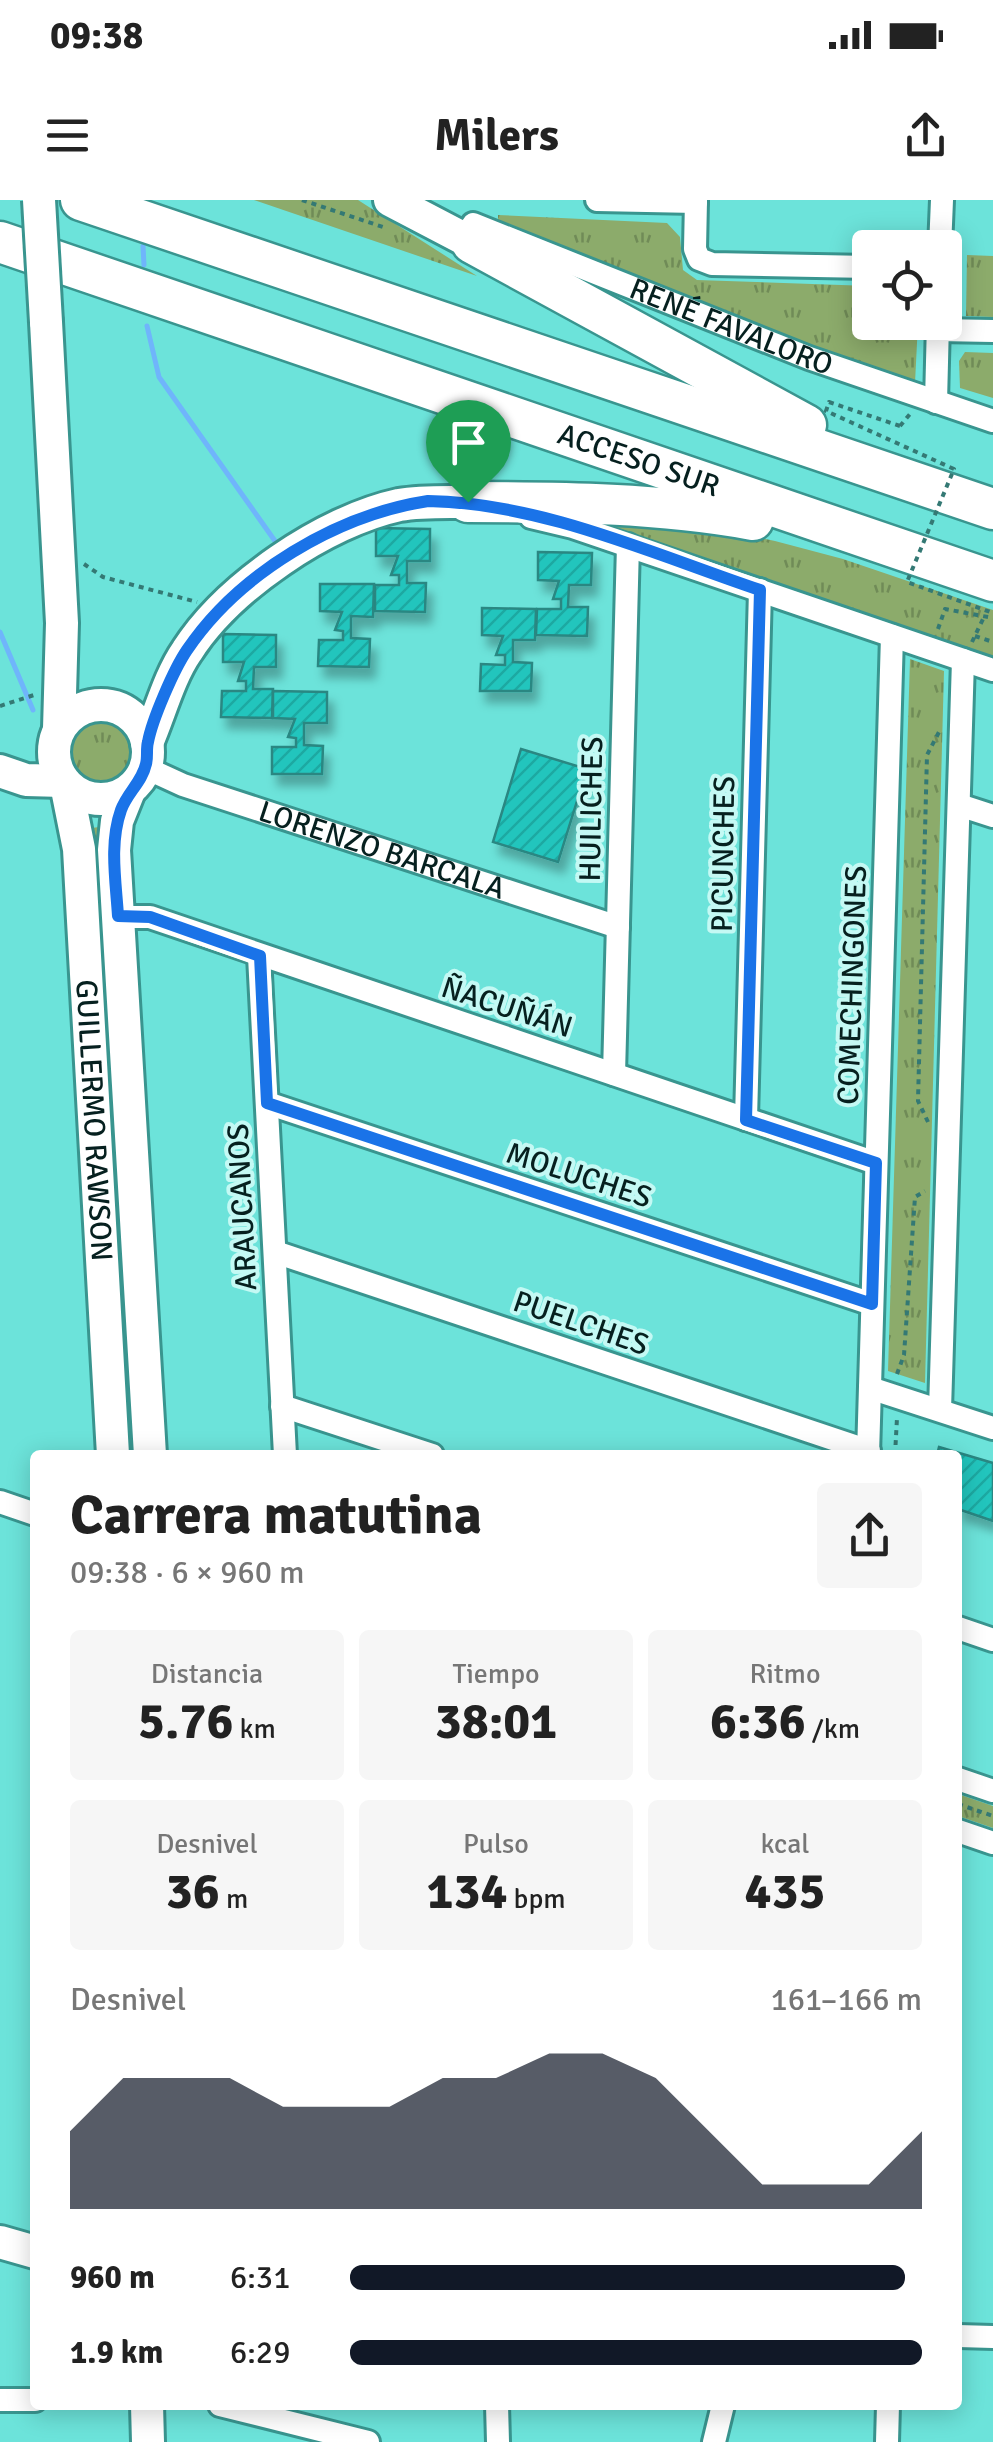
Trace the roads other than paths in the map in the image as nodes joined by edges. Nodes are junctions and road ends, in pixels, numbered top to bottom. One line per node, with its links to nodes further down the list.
1 (39, 200): 23 (main road, bridge)
2 (82, 200): 19 (highway)
3 (472, 200): 9 (street)
4 (597, 200): 6 (street)
5 (942, 200): 8 (street)
6 (696, 201): 11 (street)
7 (401, 206): 9 (main road, RENÉ FAVALORO)
8 (941, 230)
9 (472, 234): 15 (street, RENÉ FAVALORO); 17 (highway)
10 (0, 242): 22 (highway, ACCESO SUR)
11 (852, 267)
12 (962, 328): 13 (street)
13 (993, 331)
14 (938, 340): 15 (street)
15 (936, 402): 16 (street, RENÉ FAVALORO)
16 (993, 421)
17 (993, 493)
18 (468, 502): 20 (street); 22 (highway); 29 (main road, GUILLERMO RAWSON)
19 (993, 510)
20 (628, 545): 21 (street); 35 (street, HUILICHES)
21 (760, 590): 24 (street); 39 (street, PICUNCHES)
22 (990, 597)
23 (62, 623): 27 (main road); 28 (main road)
24 (892, 636): 25 (street); 40 (street, COMECHINGONES)
25 (963, 660): 26 (street); 32 (street)
26 (993, 670)
27 (111, 706): 28 (main road); 29 (main road)
28 (57, 737): 30 (main road); 31 (main road)
29 (141, 767): 31 (main road); 34 (main road, GUILLERMO RAWSON); 35 (street, LORENZO BARCALA)
30 (0, 768): 31 (main road)
31 (64, 782): 47 (main road, GUILLERMO RAWSON)
32 (959, 805): 33 (street); 45 (street)
33 (993, 816)
34 (118, 916): 36 (street, ÑACUÑÁN); 48 (main road, GUILLERMO RAWSON)
35 (618, 927): 37 (street, HUILICHES)
36 (260, 956): 37 (street, ÑACUÑÁN); 38 (street, ARAUCANOS)
37 (614, 1074): 39 (street, ÑACUÑÁN)
38 (267, 1103): 41 (street, ARAUCANOS); 42 (street, MOLUCHES)
39 (746, 1120): 40 (street, ÑACUÑÁN)
40 (876, 1163): 42 (street, COMECHINGONES)
41 (274, 1252): 44 (street, ARAUCANOS); 51 (street, PUELCHES)
42 (872, 1304): 43 (street, COMECHINGONES)
43 (870, 1388): 45 (street); 52 (street, COMECHINGONES)
44 (282, 1406): 49 (street, ARAUCANOS); 50 (street)
45 (940, 1410): 46 (street)
46 (993, 1428)
47 (113, 1450)
48 (150, 1450)
49 (285, 1450)
50 (417, 1450)
51 (859, 1450)
52 (868, 1450)
53 (0, 1502): 54 (street)
54 (30, 1512)
55 (962, 1629): 56 (street)
56 (993, 1640)
57 (962, 1780): 58 (street)
58 (993, 1792)
59 (962, 1833): 60 (street)
60 (993, 1843)
61 (0, 2242): 62 (main road)
62 (30, 2251)
63 (962, 2336): 64 (street)
64 (993, 2337)
65 (0, 2400): 66 (street)
66 (30, 2400)
67 (147, 2410): 73 (main road)
68 (236, 2410): 72 (street)
69 (497, 2410): 75 (street)
70 (722, 2410): 76 (street)
71 (888, 2410): 77 (street)
72 (314, 2435): 74 (street)
73 (148, 2442)
74 (368, 2442)
75 (498, 2442)
76 (714, 2442)
77 (887, 2442)

